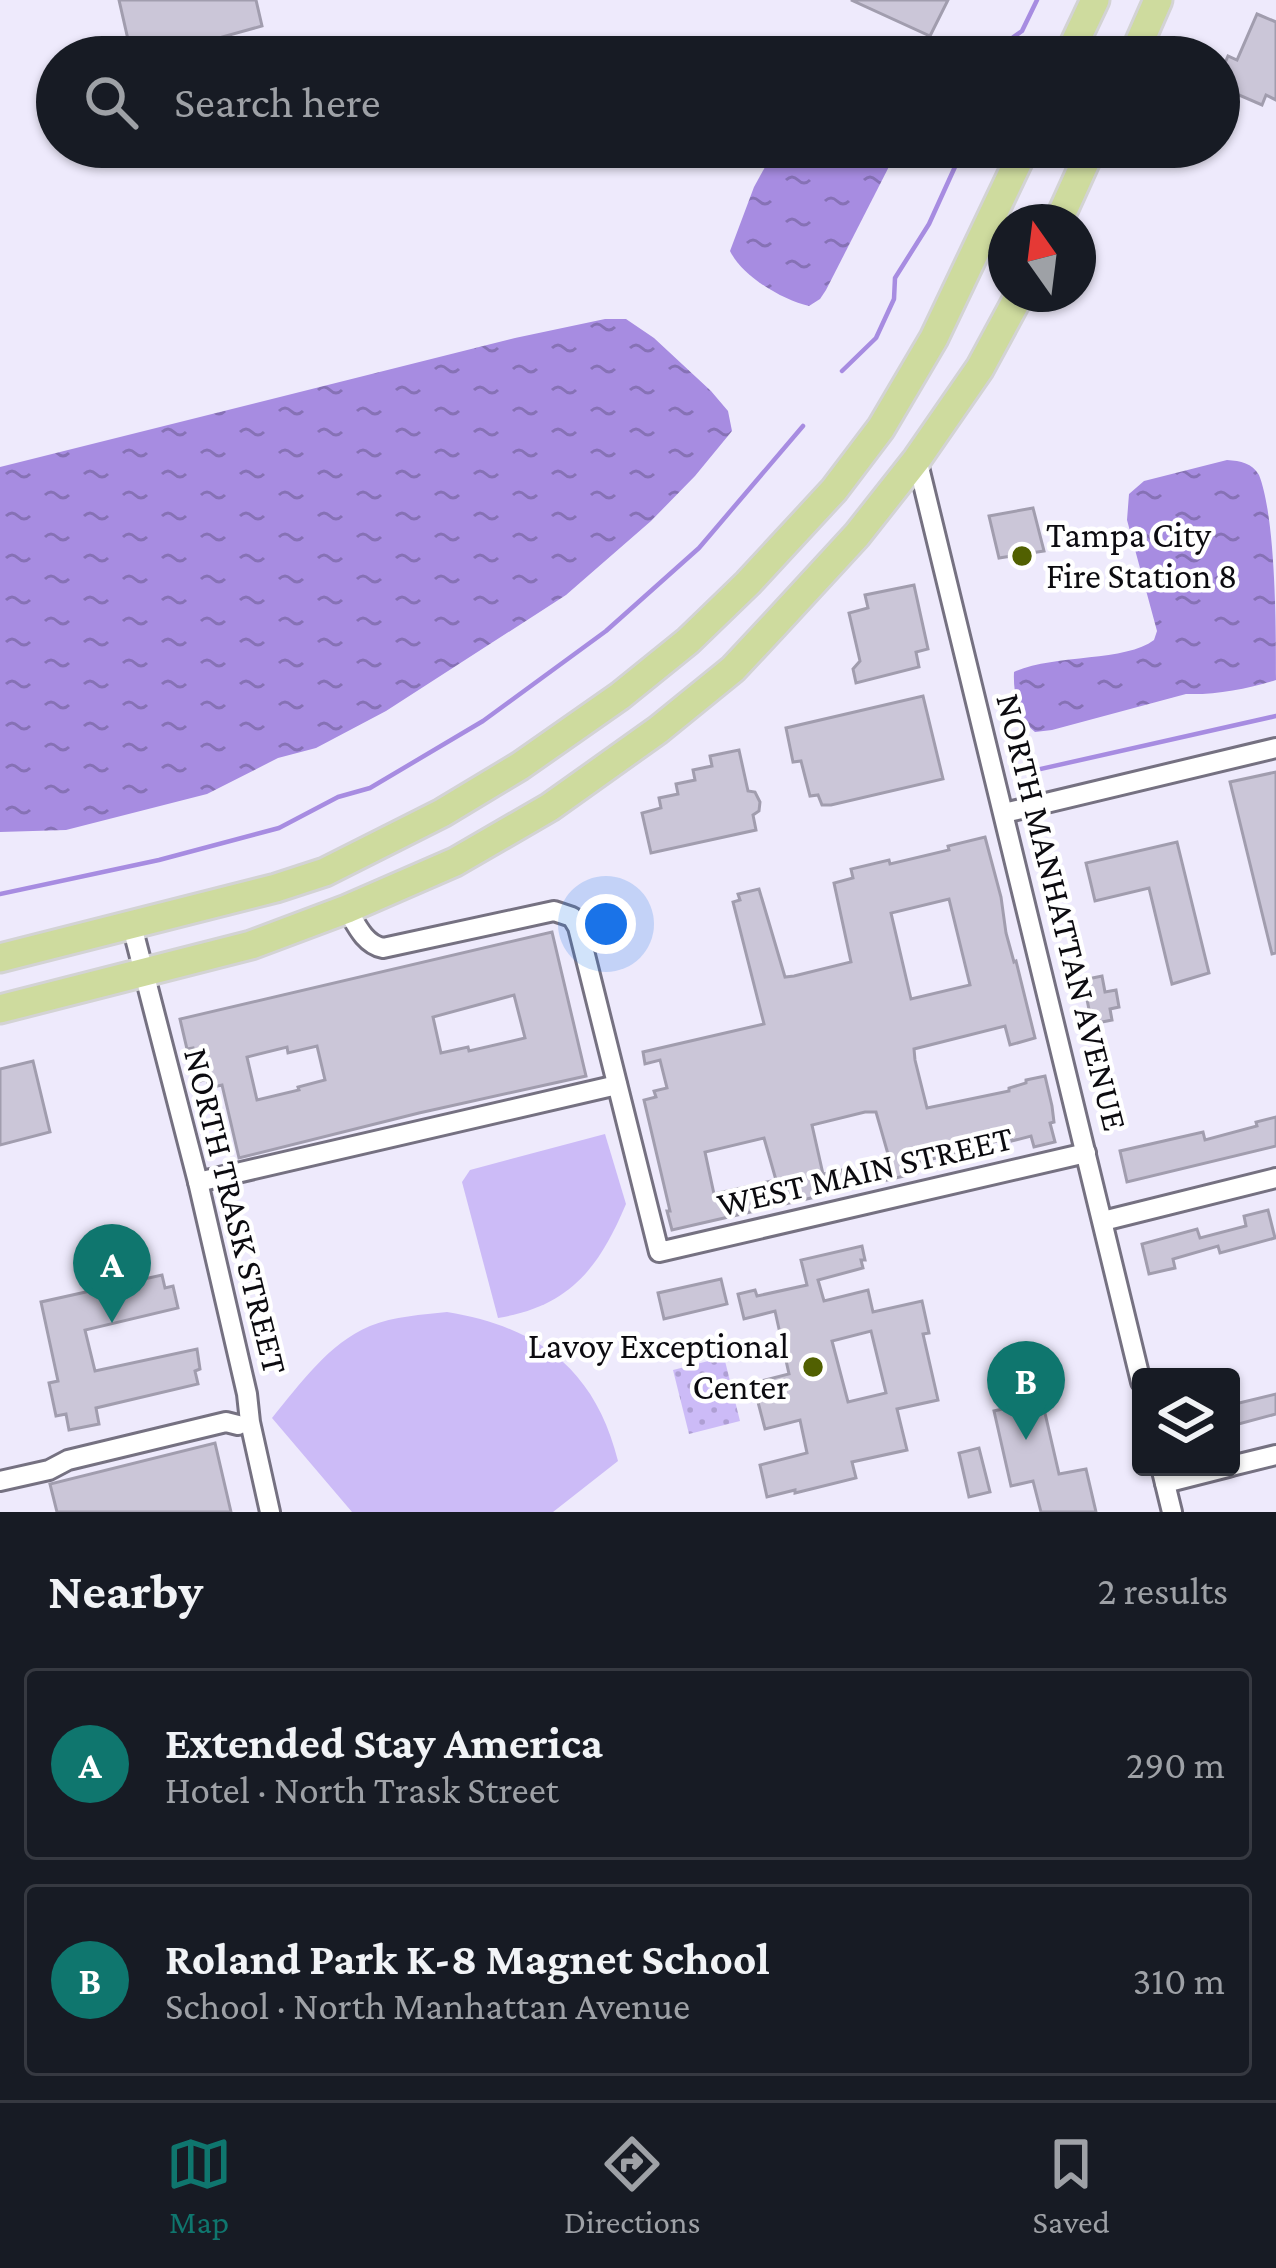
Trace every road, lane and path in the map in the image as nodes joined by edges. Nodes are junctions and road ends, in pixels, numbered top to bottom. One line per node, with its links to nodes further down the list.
1 (1095, 0): 3 (main road)
2 (1158, 0): 4 (main road)
3 (1078, 36)
4 (1142, 36)
5 (1015, 168): 9 (main road)
6 (1082, 168): 7 (main road)
7 (1066, 204)
8 (1010, 312): 10 (main road)
9 (881, 428): 10 (main road); 14 (main road)
10 (916, 459): 12 (street, NORTH MANHATTAN AVENUE); 13 (main road)
11 (1276, 748): 12 (street)
12 (1004, 813): 19 (street, NORTH MANHATTAN AVENUE)
13 (347, 909): 16 (main road); 18 (street)
14 (132, 926): 15 (main road); 16 (street, NORTH TRASK STREET)
15 (0, 958)
16 (143, 973): 17 (main road); 21 (street, NORTH TRASK STREET)
17 (0, 1009)
18 (617, 1085): 19 (street, WEST MAIN STREET); 21 (street)
19 (1086, 1153): 22 (street, NORTH MANHATTAN AVENUE)
20 (1276, 1178): 22 (street)
21 (198, 1182): 24 (street, NORTH TRASK STREET)
22 (1103, 1221): 23 (street, NORTH MANHATTAN AVENUE)
23 (1138, 1368)
24 (244, 1424): 28 (street); 29 (street, NORTH TRASK STREET)
25 (1276, 1455): 26 (street)
26 (1240, 1464)
27 (1163, 1476): 30 (street)
28 (0, 1481)
29 (270, 1512)
30 (1172, 1512)

